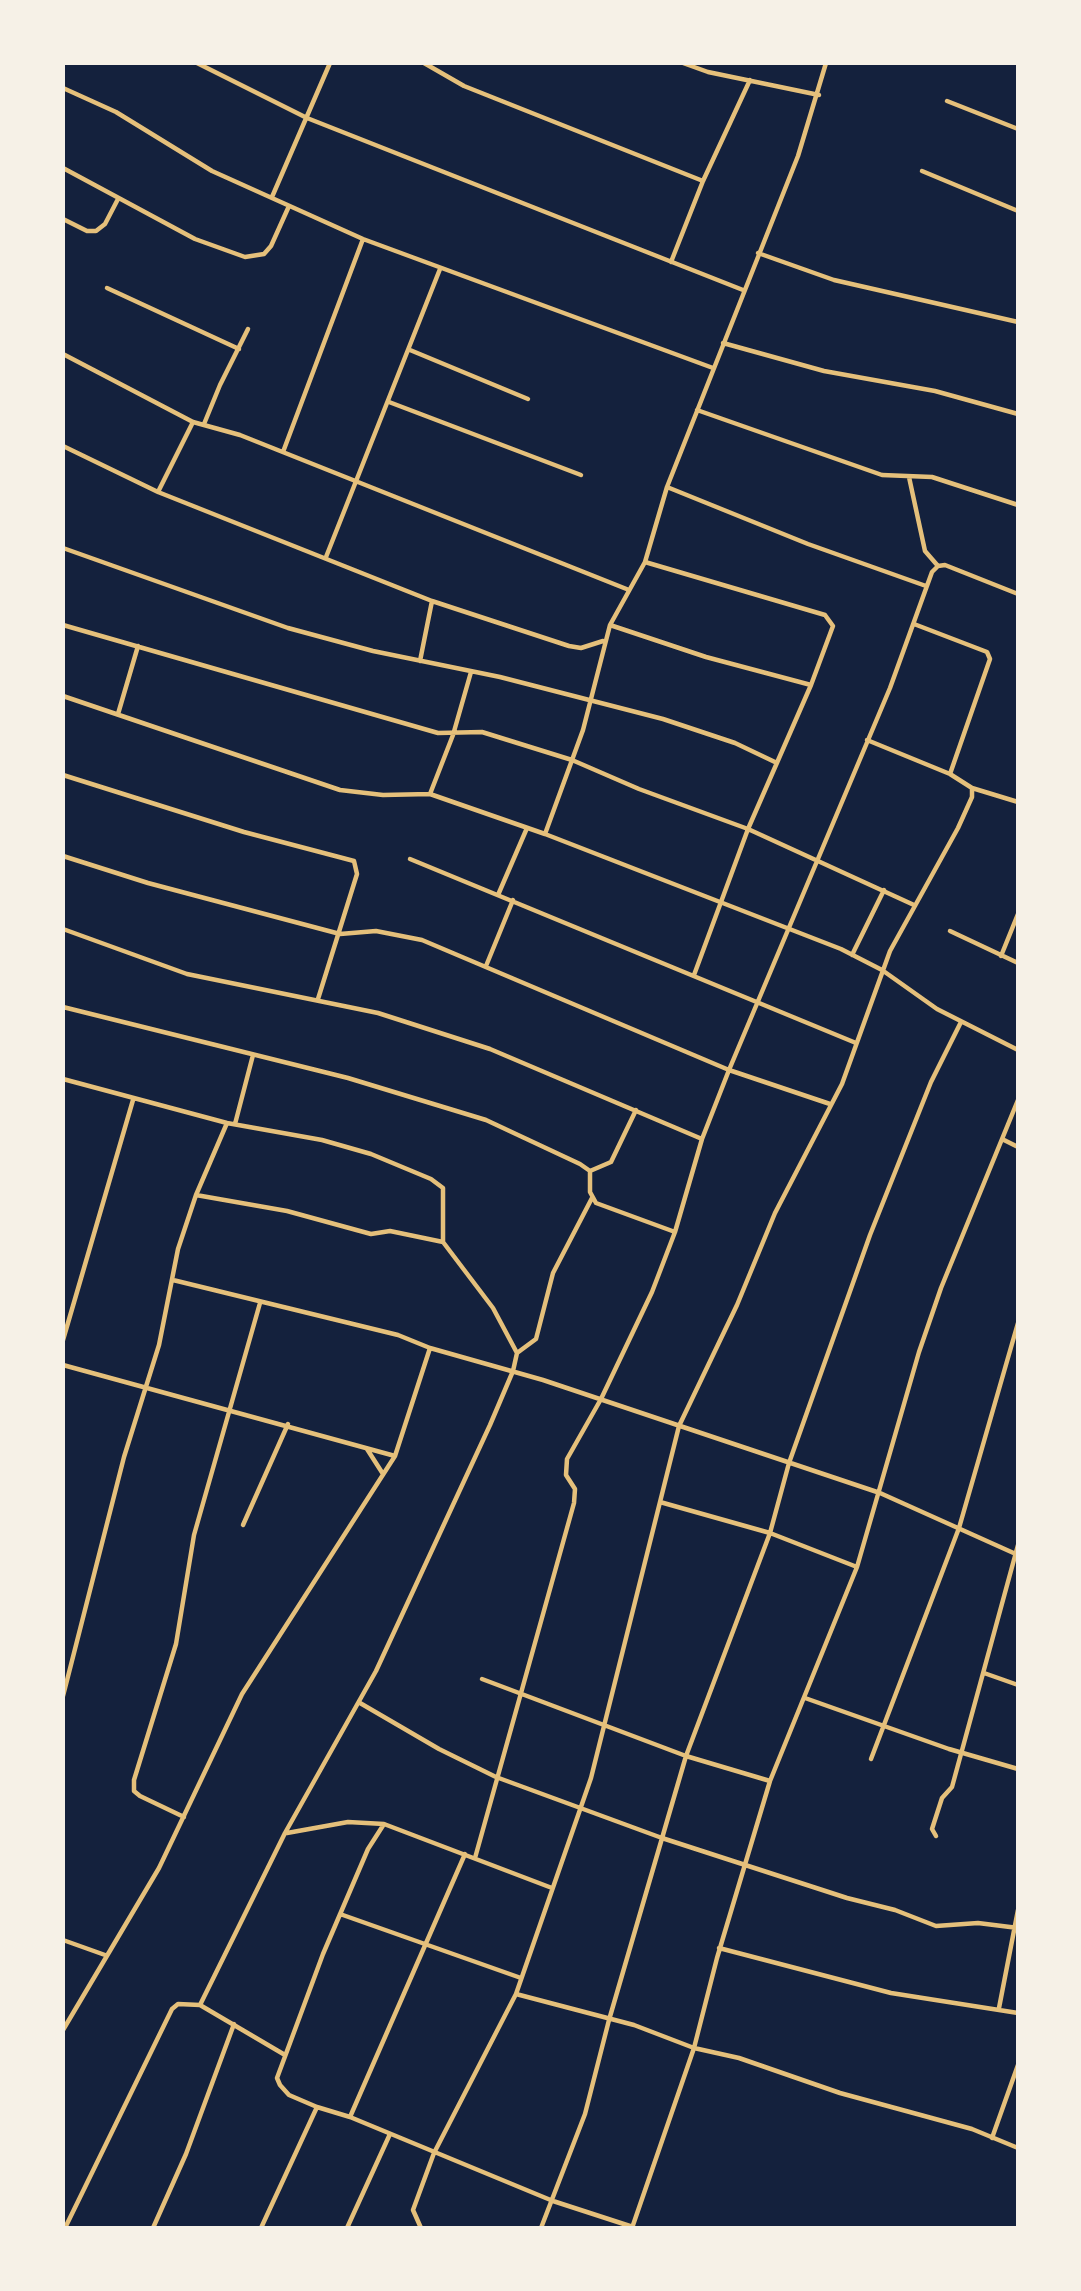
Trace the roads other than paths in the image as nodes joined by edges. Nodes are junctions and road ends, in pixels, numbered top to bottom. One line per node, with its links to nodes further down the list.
1 (197, 63): 10 (street)
2 (330, 63): 10 (street)
3 (424, 63): 14 (street)
4 (683, 63): 6 (street)
5 (826, 63): 8 (street)
6 (750, 80): 8 (street); 14 (street)
7 (63, 88): 15 (street)
8 (818, 94): 21 (street)
9 (947, 101): 11 (street)
10 (307, 118): 15 (street); 22 (street)
11 (1018, 129)
12 (63, 168): 16 (street)
13 (922, 171): 18 (street)
14 (703, 181): 22 (street)
15 (272, 197): 17 (street)
16 (118, 199): 17 (street); 19 (street)
17 (289, 206): 20 (street)
18 (1018, 211)
19 (63, 219)
20 (363, 239): 23 (street); 40 (street)
21 (758, 253): 25 (street); 26 (street)
22 (671, 262): 25 (street)
23 (440, 269): 30 (street); 32 (street)
24 (107, 288): 29 (street)
25 (743, 290): 28 (street)
26 (1018, 322)
27 (248, 328): 29 (street)
28 (723, 343): 32 (street); 36 (street)
29 (239, 349): 38 (street)
30 (410, 350): 33 (street); 34 (street)
31 (63, 354): 37 (street)
32 (713, 368): 35 (street)
33 (528, 398)
34 (388, 402): 41 (street); 43 (street)
35 (697, 410): 42 (street); 44 (street)
36 (1018, 414)
37 (193, 422): 38 (street); 45 (street)
38 (204, 425): 40 (street)
39 (63, 446): 45 (street)
40 (283, 452): 43 (street)
41 (581, 475)
42 (909, 477): 46 (street); 50 (street)
43 (356, 481): 48 (street); 52 (street)
44 (667, 487): 49 (street); 51 (street)
45 (158, 492): 48 (street)
46 (1018, 505)
47 (63, 548): 60 (street)
48 (326, 557): 54 (street)
49 (645, 562): 52 (street); 62 (street)
50 (938, 566): 51 (street); 53 (street)
51 (926, 586): 55 (street)
52 (629, 590): 57 (street)
53 (1018, 594)
54 (432, 601): 58 (street); 60 (street)
55 (914, 624): 67 (street); 70 (street)
56 (63, 625): 59 (street)
57 (610, 625): 58 (street); 62 (street)
58 (604, 641): 64 (street)
59 (138, 646): 65 (street); 66 (street)
60 (420, 661): 61 (street)
61 (471, 672): 64 (street); 66 (street)
62 (811, 685): 69 (street)
63 (63, 696): 65 (street)
64 (590, 702): 68 (street); 69 (street)
65 (118, 714): 73 (street)
66 (453, 735): 68 (street); 73 (street)
67 (867, 740): 70 (street); 80 (street)
68 (572, 760): 76 (street); 77 (street)
69 (777, 764): 76 (street)
70 (950, 774): 72 (street)
71 (63, 775): 90 (street)
72 (972, 788): 74 (street); 85 (street)
73 (430, 794): 75 (street)
74 (1018, 802)
75 (527, 828): 77 (street); 82 (street)
76 (748, 829): 80 (street); 84 (street)
77 (545, 834): 84 (street)
78 (63, 856): 90 (street)
79 (410, 859): 82 (street)
80 (817, 859): 81 (street); 88 (street)
81 (884, 890): 85 (street); 91 (street)
82 (499, 895): 83 (street)
83 (513, 900): 94 (street); 96 (street)
84 (721, 905): 88 (street); 96 (street)
85 (914, 905): 95 (street)
86 (1018, 914): 92 (street)
87 (63, 929): 97 (street)
88 (790, 931): 91 (street); 98 (street)
89 (950, 931): 92 (street)
90 (340, 934): 94 (street); 97 (street)
91 (852, 955): 95 (street)
92 (1001, 956): 93 (street)
93 (1018, 963)
94 (486, 965): 104 (street)
95 (882, 970): 100 (street); 101 (street)
96 (694, 975): 98 (street)
97 (318, 999): 109 (street)
98 (759, 1004): 101 (street); 104 (street)
99 (63, 1007): 103 (street)
100 (961, 1023): 102 (street); 135 (street)
101 (856, 1043): 108 (street)
102 (1018, 1050)
103 (253, 1055): 111 (street); 115 (street)
104 (729, 1070): 108 (street); 112 (street)
105 (63, 1079): 106 (street)
106 (133, 1100): 110 (street); 123 (street)
107 (1018, 1100): 113 (street)
108 (830, 1104): 132 (street)
109 (636, 1110): 112 (street); 115 (street)
110 (227, 1123): 111 (street); 116 (street)
111 (235, 1124): 119 (street)
112 (702, 1139): 118 (street)
113 (1004, 1140): 114 (street); 137 (street)
114 (1018, 1147)
115 (590, 1171): 117 (street)
116 (196, 1195): 119 (street); 120 (street)
117 (592, 1198): 118 (street); 125 (street)
118 (675, 1232): 129 (street)
119 (443, 1242): 125 (street)
120 (173, 1280): 121 (street); 128 (street)
121 (260, 1303): 124 (street); 130 (street)
122 (1018, 1323): 140 (street)
123 (63, 1340)
124 (430, 1348): 127 (street); 134 (street)
125 (517, 1353): 127 (street)
126 (63, 1365): 128 (street)
127 (513, 1371): 129 (street); 151 (street)
128 (145, 1388): 130 (street); 149 (street)
129 (601, 1399): 132 (street); 148 (street)
130 (229, 1412): 131 (street); 161 (street)
131 (288, 1424): 133 (street); 139 (street)
132 (679, 1426): 135 (street); 138 (street)
133 (367, 1449): 134 (street); 136 (street)
134 (396, 1456): 136 (street)
135 (789, 1463): 137 (street); 141 (street)
136 (384, 1475): 161 (street)
137 (880, 1493): 140 (street); 144 (street)
138 (660, 1503): 141 (street); 152 (street)
139 (243, 1525)
140 (959, 1528): 143 (street); 153 (street)
141 (770, 1533): 144 (street); 155 (street)
142 (1018, 1545): 143 (street)
143 (1016, 1554): 145 (street)
144 (857, 1567): 150 (street)
145 (984, 1674): 147 (street); 154 (street)
146 (482, 1679): 148 (street)
147 (1018, 1685)
148 (520, 1695): 152 (street); 158 (street)
149 (63, 1696)
150 (805, 1698): 153 (street); 159 (street)
151 (360, 1703): 158 (street); 163 (street)
152 (604, 1725): 155 (street); 160 (street)
153 (884, 1726): 154 (street); 156 (street)
154 (959, 1752): 157 (street); 164 (street)
155 (686, 1756): 159 (street); 165 (street)
156 (871, 1759)
157 (1018, 1769)
158 (496, 1777): 160 (street); 167 (street)
159 (770, 1782): 168 (street)
160 (580, 1809): 165 (street); 169 (street)
161 (184, 1816): 176 (street)
162 (384, 1824): 163 (street); 166 (street); 171 (street)
163 (285, 1833): 179 (street)
164 (936, 1836)
165 (662, 1838): 168 (street); 182 (street)
166 (465, 1854): 167 (street); 174 (street)
167 (475, 1858): 169 (street)
168 (744, 1864): 172 (street); 175 (street)
169 (552, 1888): 177 (street)
170 (1018, 1910): 172 (street)
171 (340, 1914): 174 (street); 186 (street)
172 (1015, 1927): 180 (street)
173 (63, 1940): 176 (street)
174 (428, 1943): 177 (street); 189 (street)
175 (719, 1948): 180 (street); 185 (street)
176 (105, 1955): 184 (street)
177 (521, 1978): 178 (street)
178 (516, 1994): 182 (street); 193 (street)
179 (200, 2005): 183 (street); 195 (street)
180 (999, 2008): 181 (street)
181 (1018, 2013)
182 (609, 2020): 185 (street); 194 (street)
183 (234, 2024): 186 (street); 196 (street)
184 (63, 2030)
185 (694, 2048): 191 (street); 201 (street)
186 (285, 2055): 188 (street)
187 (1018, 2065): 191 (street)
188 (317, 2107): 189 (street); 197 (street)
189 (350, 2117): 190 (street)
190 (390, 2134): 193 (street); 198 (street)
191 (992, 2138): 192 (street)
192 (1018, 2148)
193 (434, 2152): 194 (street); 199 (street)
194 (553, 2201): 200 (street); 201 (street)
195 (65, 2228)
196 (153, 2228)
197 (261, 2228)
198 (347, 2228)
199 (421, 2228)
200 (541, 2228)
201 (633, 2228)

